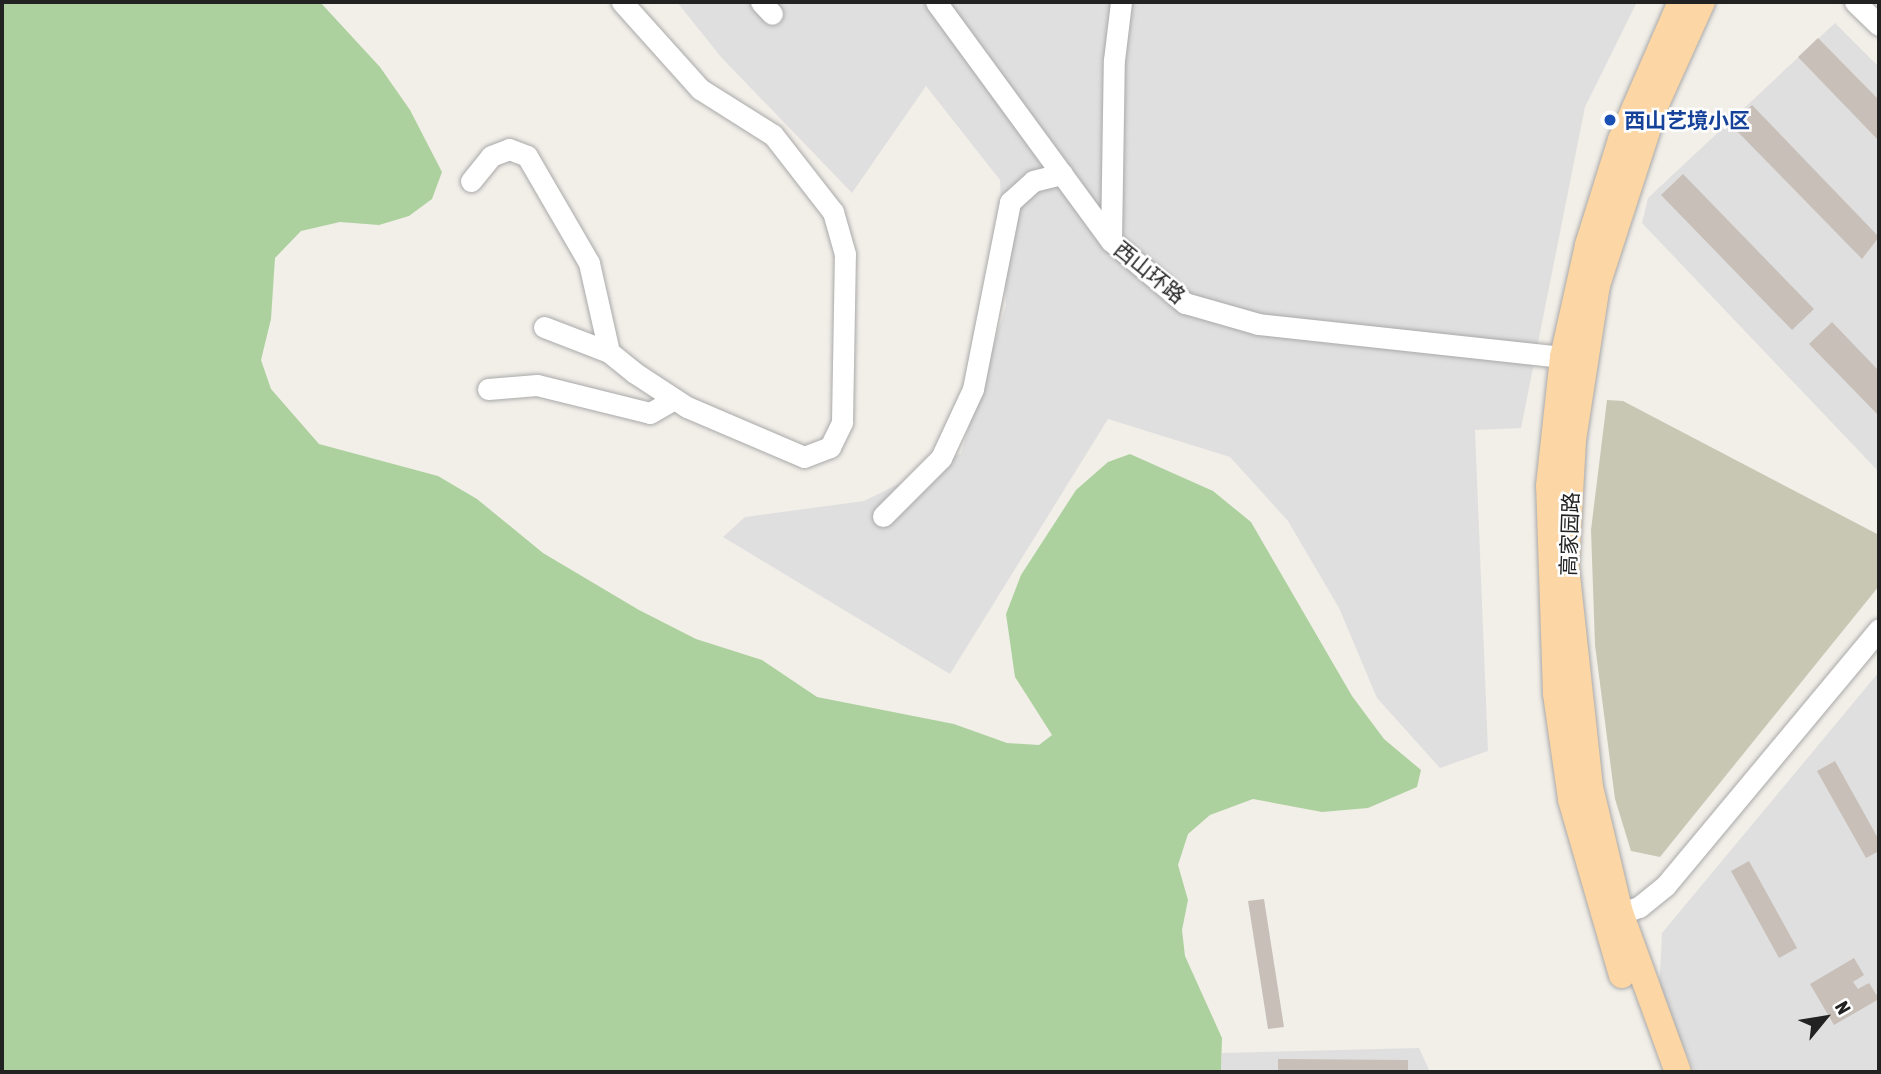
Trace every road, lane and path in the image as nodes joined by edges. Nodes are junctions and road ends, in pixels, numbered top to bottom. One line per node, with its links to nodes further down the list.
1 (622, 2): 15 (street)
2 (936, 2): 8 (street, 西山环路)
3 (1121, 2): 10 (street)
4 (1681, 2): 13 (main road, 高家园路)
5 (1702, 2): 18 (main road, 高家园路)
6 (1855, 2): 7 (street)
7 (1879, 25)
8 (1062, 174): 10 (street, 西山环路); 16 (street)
9 (471, 181): 12 (street)
10 (1111, 241): 13 (street, 西山环路)
11 (544, 327): 12 (street)
12 (609, 352): 15 (street)
13 (1563, 357): 18 (main road, 高家园路)
14 (488, 389): 15 (street)
15 (674, 399)
16 (883, 516)
17 (1879, 629): 18 (street)
18 (1611, 916): 19 (main road, 高家园路); 20 (main road, 高家园路)
19 (1659, 1072)
20 (1678, 1072)

